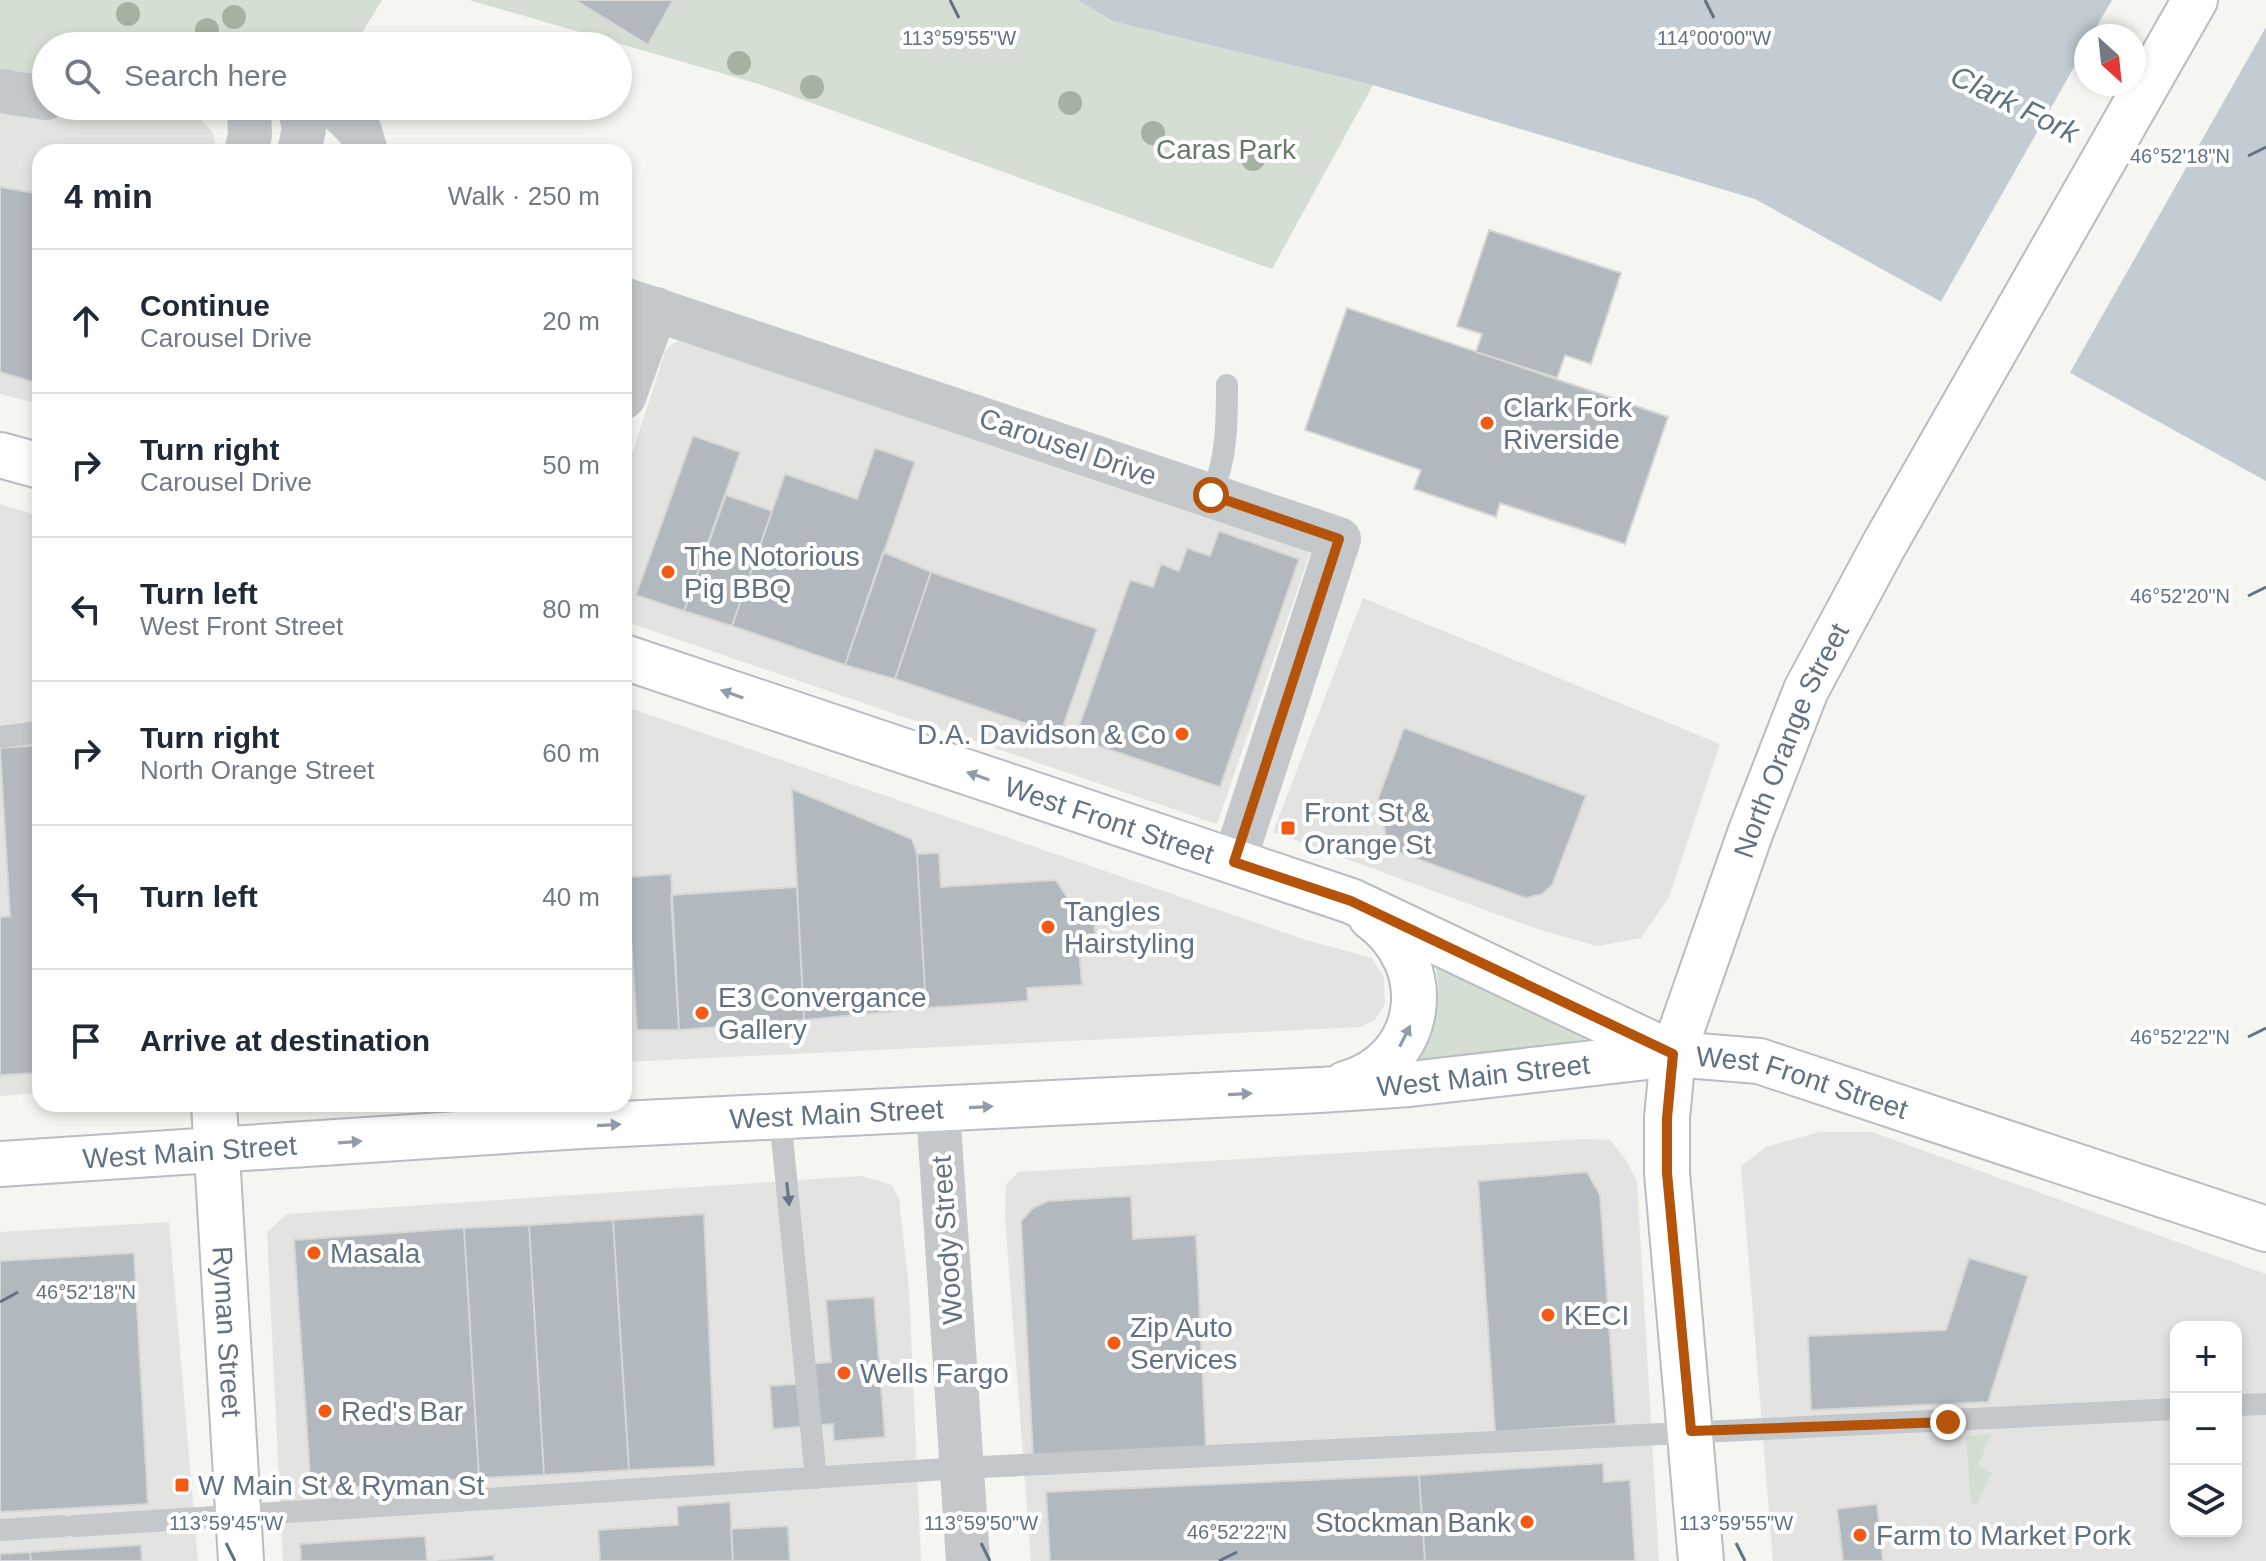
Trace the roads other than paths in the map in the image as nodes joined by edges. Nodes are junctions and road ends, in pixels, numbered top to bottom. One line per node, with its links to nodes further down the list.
1 (2195, 0): 21 (street, North Orange Street)
2 (0, 91): 3 (street)
3 (32, 96)
4 (249, 120): 7 (street)
5 (302, 120): 8 (street)
6 (349, 120): 9 (street)
7 (248, 144)
8 (301, 144)
9 (364, 144)
10 (640, 304): 11 (street, Carousel Drive); 15 (street, Carousel Drive)
11 (632, 350)
12 (1227, 385): 15 (lane)
13 (0, 455): 14 (street)
14 (32, 464)
15 (1211, 495): 19 (street, Carousel Drive)
16 (632, 660): 19 (street, West Front Street, one-way to 16)
17 (32, 733): 18 (lane)
18 (0, 737)
19 (1234, 862): 20 (street, West Front Street)
20 (1351, 901): 21 (street, West Front Street); 22 (street, one-way to 20)
21 (1673, 1054): 22 (street, West Main Street); 28 (street, West Front Street); 32 (street, North Orange Street)
22 (1320, 1090): 23 (street, West Main Street, one-way to 22)
23 (938, 1110): 25 (street, West Main Street); 33 (street, Woody Street)
24 (214, 1112): 26 (street, Ryman Street)
25 (780, 1117): 26 (street, West Main Street, one-way to 25); 34 (lane, one-way to 34)
26 (216, 1151): 27 (street, West Main Street); 35 (street, Ryman Street)
27 (0, 1164)
28 (2266, 1229)
29 (2266, 1404): 30 (lane)
30 (2242, 1405)
31 (2170, 1409): 32 (lane)
32 (1691, 1431): 33 (lane); 39 (street, North Orange Street)
33 (962, 1468): 34 (lane); 38 (street, Woody Street)
34 (816, 1478): 35 (lane)
35 (237, 1517): 36 (lane); 37 (street, Ryman Street)
36 (0, 1530)
37 (241, 1561)
38 (968, 1561)
39 (1701, 1561)

